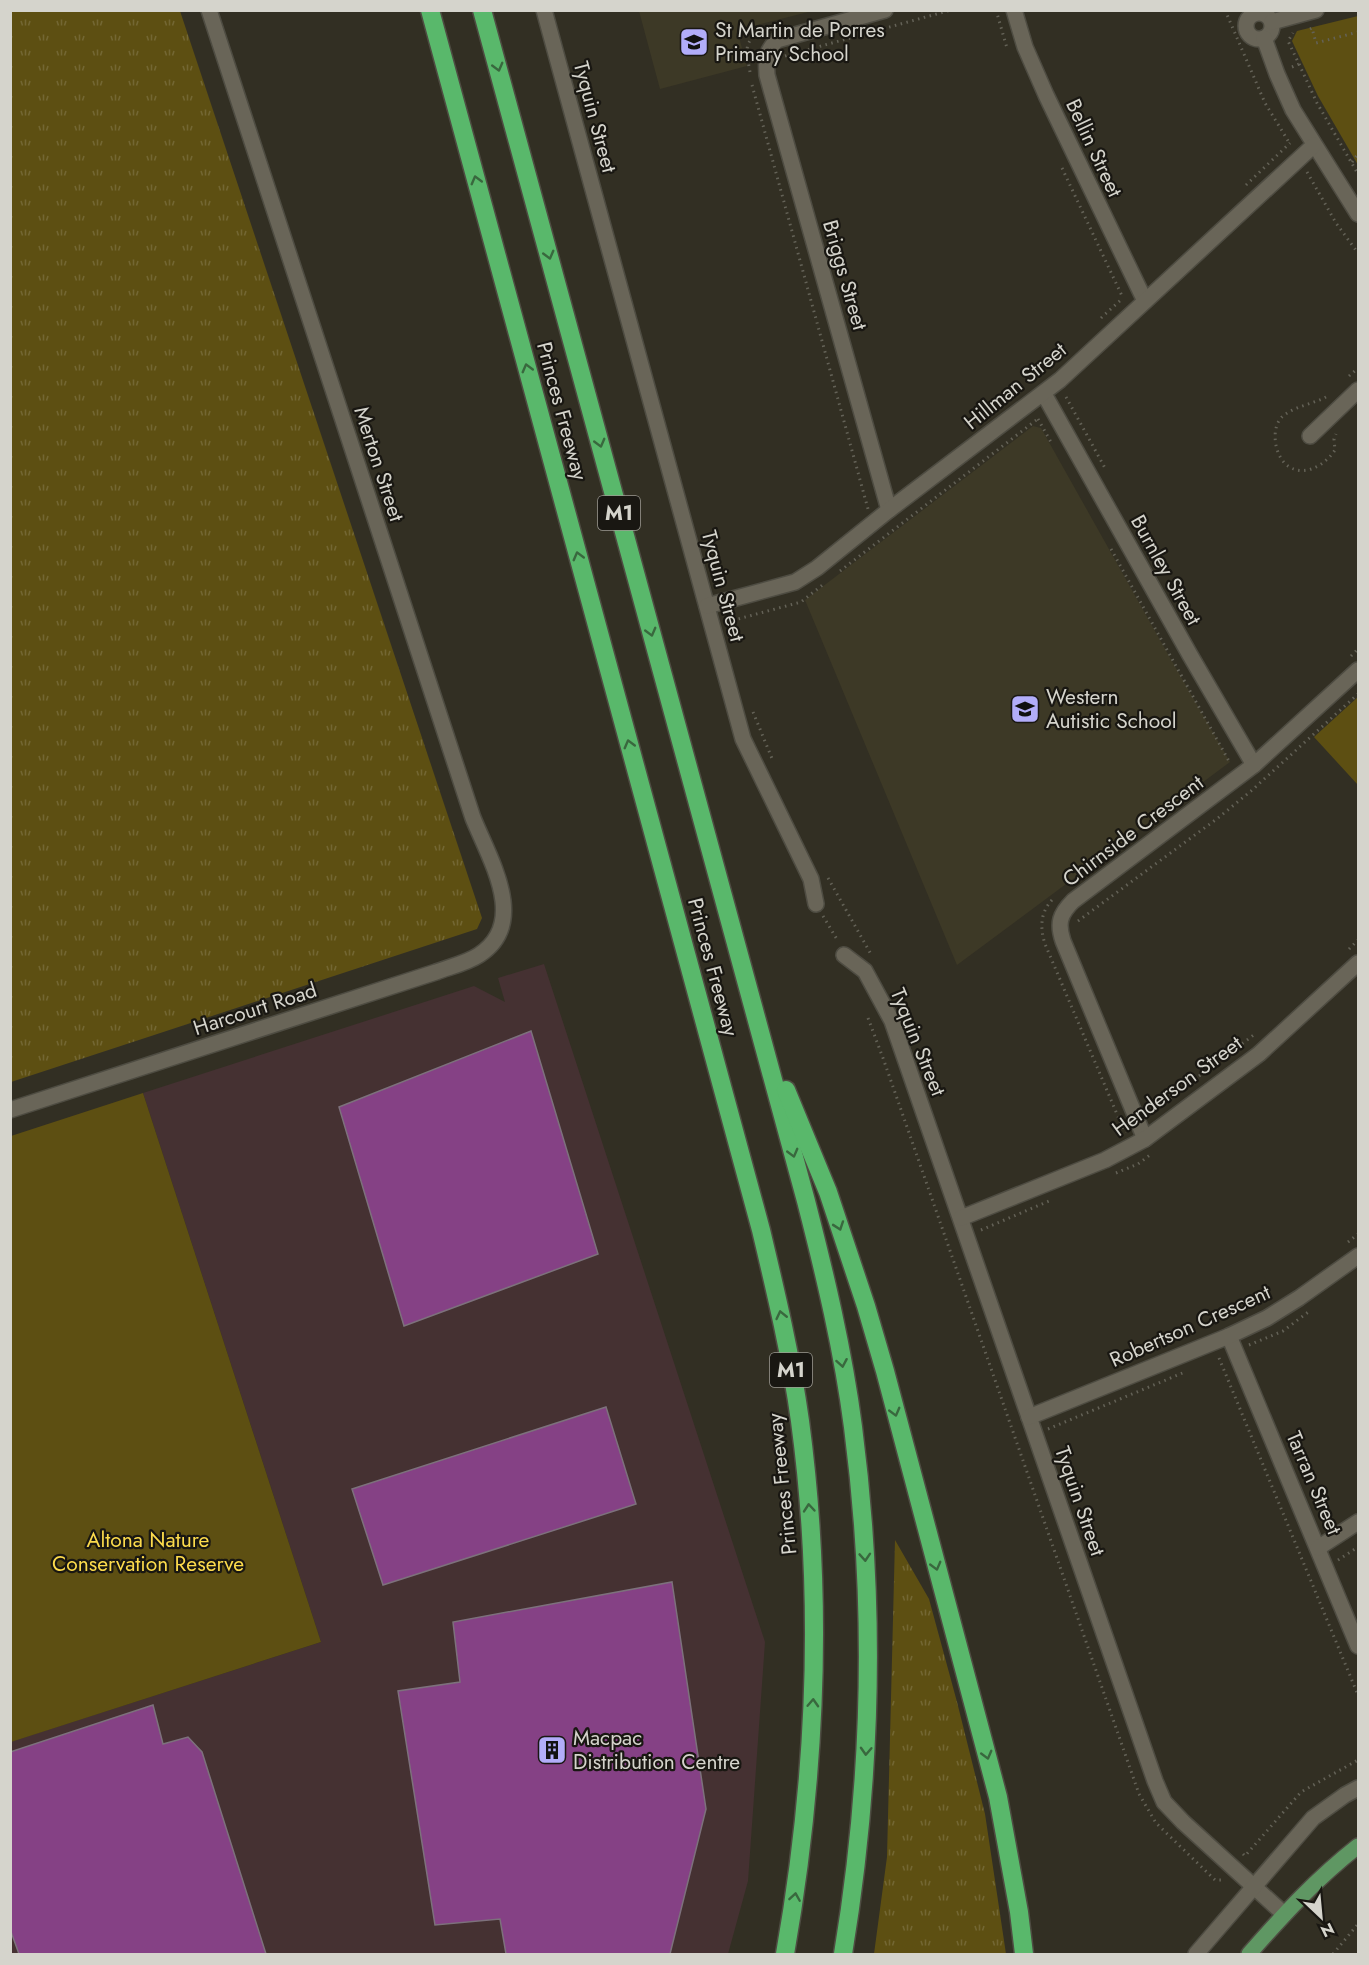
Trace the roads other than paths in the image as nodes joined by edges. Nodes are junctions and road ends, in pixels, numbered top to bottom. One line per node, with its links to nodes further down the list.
1 (209, 10): 22 (street, Merton Street)
2 (430, 10): 39 (highway, Princes Freeway / M1, one-way to 2)
3 (483, 10): 25 (highway, Princes Freeway / M1, one-way to 25)
4 (544, 10): 18 (street, Tyquin Street)
5 (885, 10): 17 (street, Briggs Street)
6 (1014, 10): 13 (street, Bellin Street)
7 (1317, 10): 9 (street)
8 (1252, 13): 9 (street); 10 (street)
9 (1279, 21): 10 (street)
10 (1264, 38): 11 (street)
11 (1314, 145): 12 (street); 13 (street, Hillman Street)
12 (1359, 214)
13 (1145, 301): 15 (street, Hillman Street)
14 (1359, 390): 16 (street)
15 (1044, 394): 17 (street, Hillman Street); 20 (street, Burnley Street)
16 (1310, 436)
17 (887, 503): 18 (street, Hillman Street)
18 (707, 606): 21 (street, Tyquin Street)
19 (1359, 670): 20 (street, Chirnside Crescent)
20 (1254, 765): 27 (street, Chirnside Crescent)
21 (816, 904)
22 (501, 930): 26 (street, Harcourt Road)
23 (844, 955): 28 (street, Tyquin Street)
24 (1359, 963): 27 (street, Henderson Street)
25 (756, 1015): 40 (highway, Princes Freeway / M1, one-way to 40); 41 (highway, one-way to 41)
26 (10, 1110)
27 (1145, 1139): 28 (street, Henderson Street)
28 (961, 1218): 31 (street, Tyquin Street)
29 (1359, 1256): 30 (street, Robertson Crescent)
30 (1229, 1336): 31 (street, Robertson Crescent); 33 (street, Tarran Street)
31 (1029, 1417): 37 (street, Tyquin Street)
32 (1359, 1522): 33 (street)
33 (1318, 1548): 34 (street, Tarran Street)
34 (1359, 1646)
35 (1359, 1788): 37 (street)
36 (1359, 1846): 38 (main road)
37 (1254, 1887): 38 (street, Tyquin Street); 42 (street)
38 (1284, 1914): 43 (main road)
39 (785, 1954)
40 (843, 1954)
41 (1024, 1954)
42 (1196, 1954)
43 (1249, 1954)

